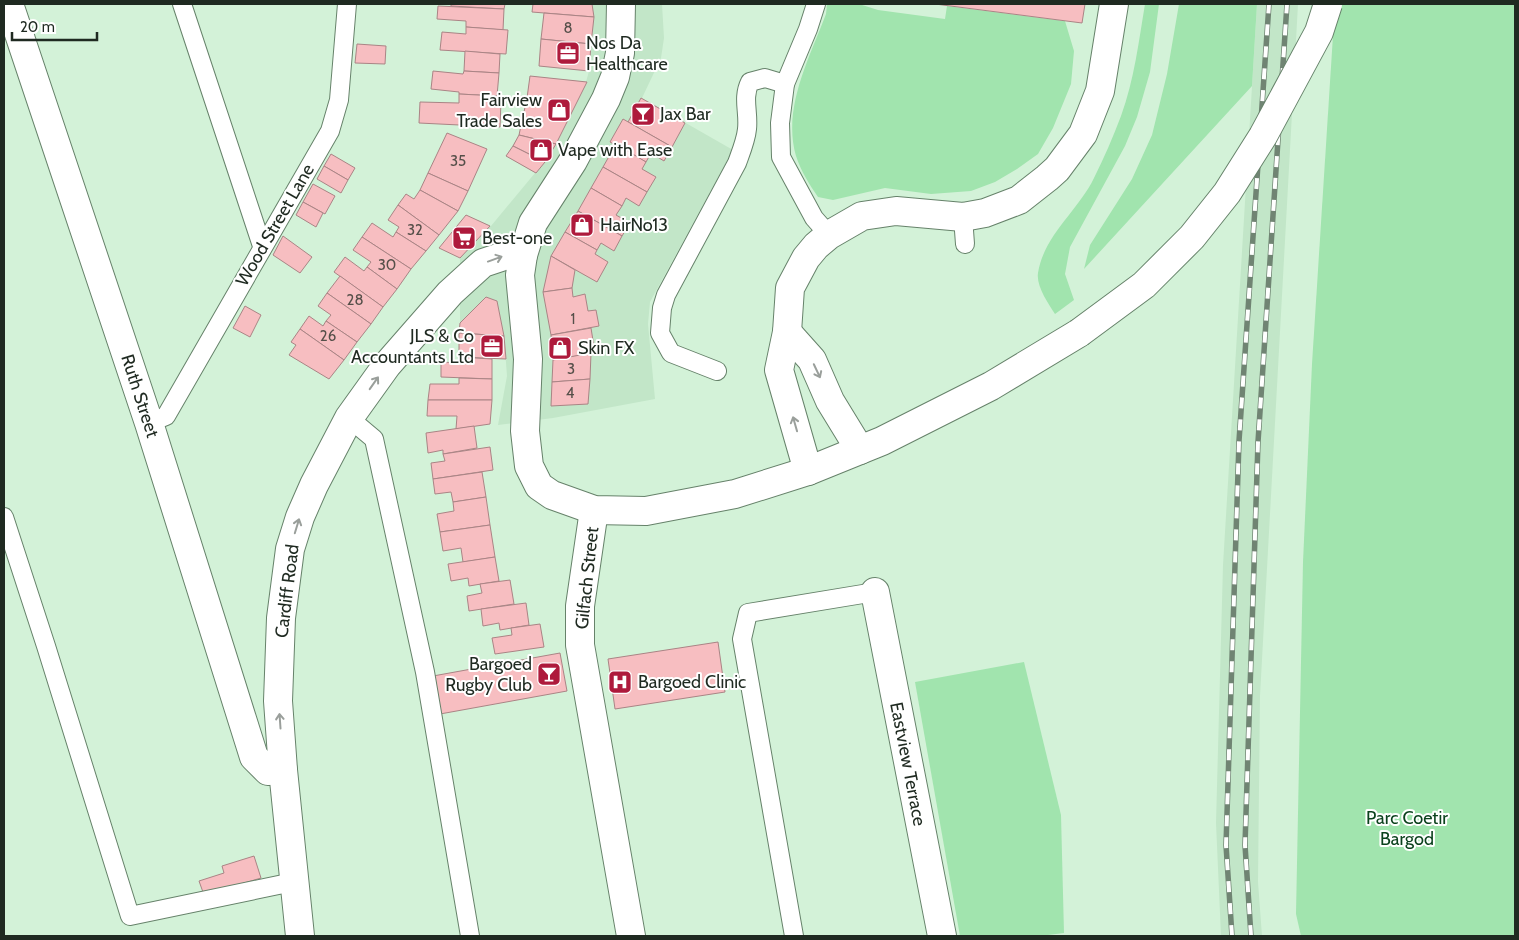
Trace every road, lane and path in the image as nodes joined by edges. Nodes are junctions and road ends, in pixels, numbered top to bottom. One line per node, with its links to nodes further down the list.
1 (9, 4): 17 (street, Ruth Street)
2 (182, 4): 12 (lane)
3 (347, 4): 12 (lane, Wood Street Lane)
4 (621, 4): 13 (street, Gilfach Street)
5 (816, 4): 8 (lane)
6 (1114, 4): 9 (street)
7 (1328, 4): 18 (street, bridge)
8 (785, 84): 10 (lane); 15 (lane)
9 (963, 217): 10 (street); 11 (lane)
10 (829, 235): 14 (street)
11 (965, 244)
12 (262, 246): 17 (lane, Wood Street Lane)
13 (523, 255): 16 (street, Cardiff Road, one-way to 13); 20 (street, Gilfach Street)
14 (787, 332): 18 (street, one-way to 18); 19 (street, one-way to 14)
15 (717, 371)
16 (349, 418): 23 (street, Cardiff Road, one-way to 16); 26 (lane)
17 (150, 424): 23 (street, Ruth Street)
18 (860, 450): 19 (street)
19 (808, 471): 20 (street)
20 (594, 510): 27 (street, Gilfach Street)
21 (4, 517): 24 (lane)
22 (875, 592): 28 (lane); 29 (street, Eastview Terrace)
23 (283, 770): 24 (street, Cardiff Road)
24 (294, 882): 25 (street, Cardiff Road)
25 (300, 936)
26 (470, 936)
27 (632, 936)
28 (794, 936)
29 (942, 936)

